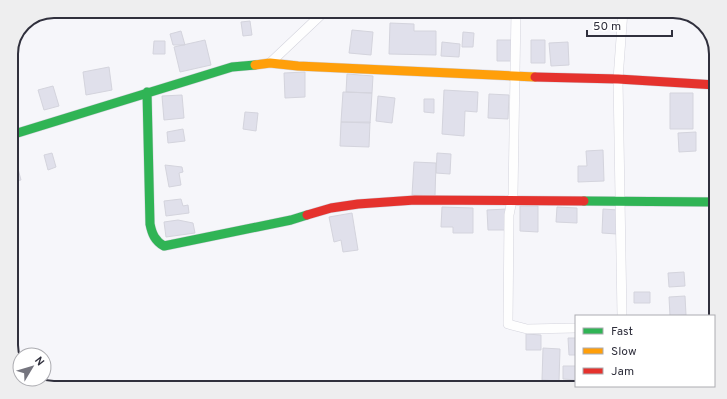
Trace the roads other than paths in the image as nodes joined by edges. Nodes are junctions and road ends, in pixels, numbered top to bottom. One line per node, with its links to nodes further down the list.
1 (318, 18): 4 (street)
2 (516, 18): 5 (street)
3 (622, 18): 6 (street)
4 (270, 63): 5 (street); 8 (street)
5 (515, 77): 6 (street); 10 (street)
6 (618, 80): 7 (street); 11 (street)
7 (709, 86)
8 (147, 92): 9 (street); 10 (street)
9 (18, 132)
10 (512, 201): 11 (street); 14 (street)
11 (620, 202): 12 (street); 13 (street)
12 (709, 202)
13 (622, 315)
14 (575, 328)

